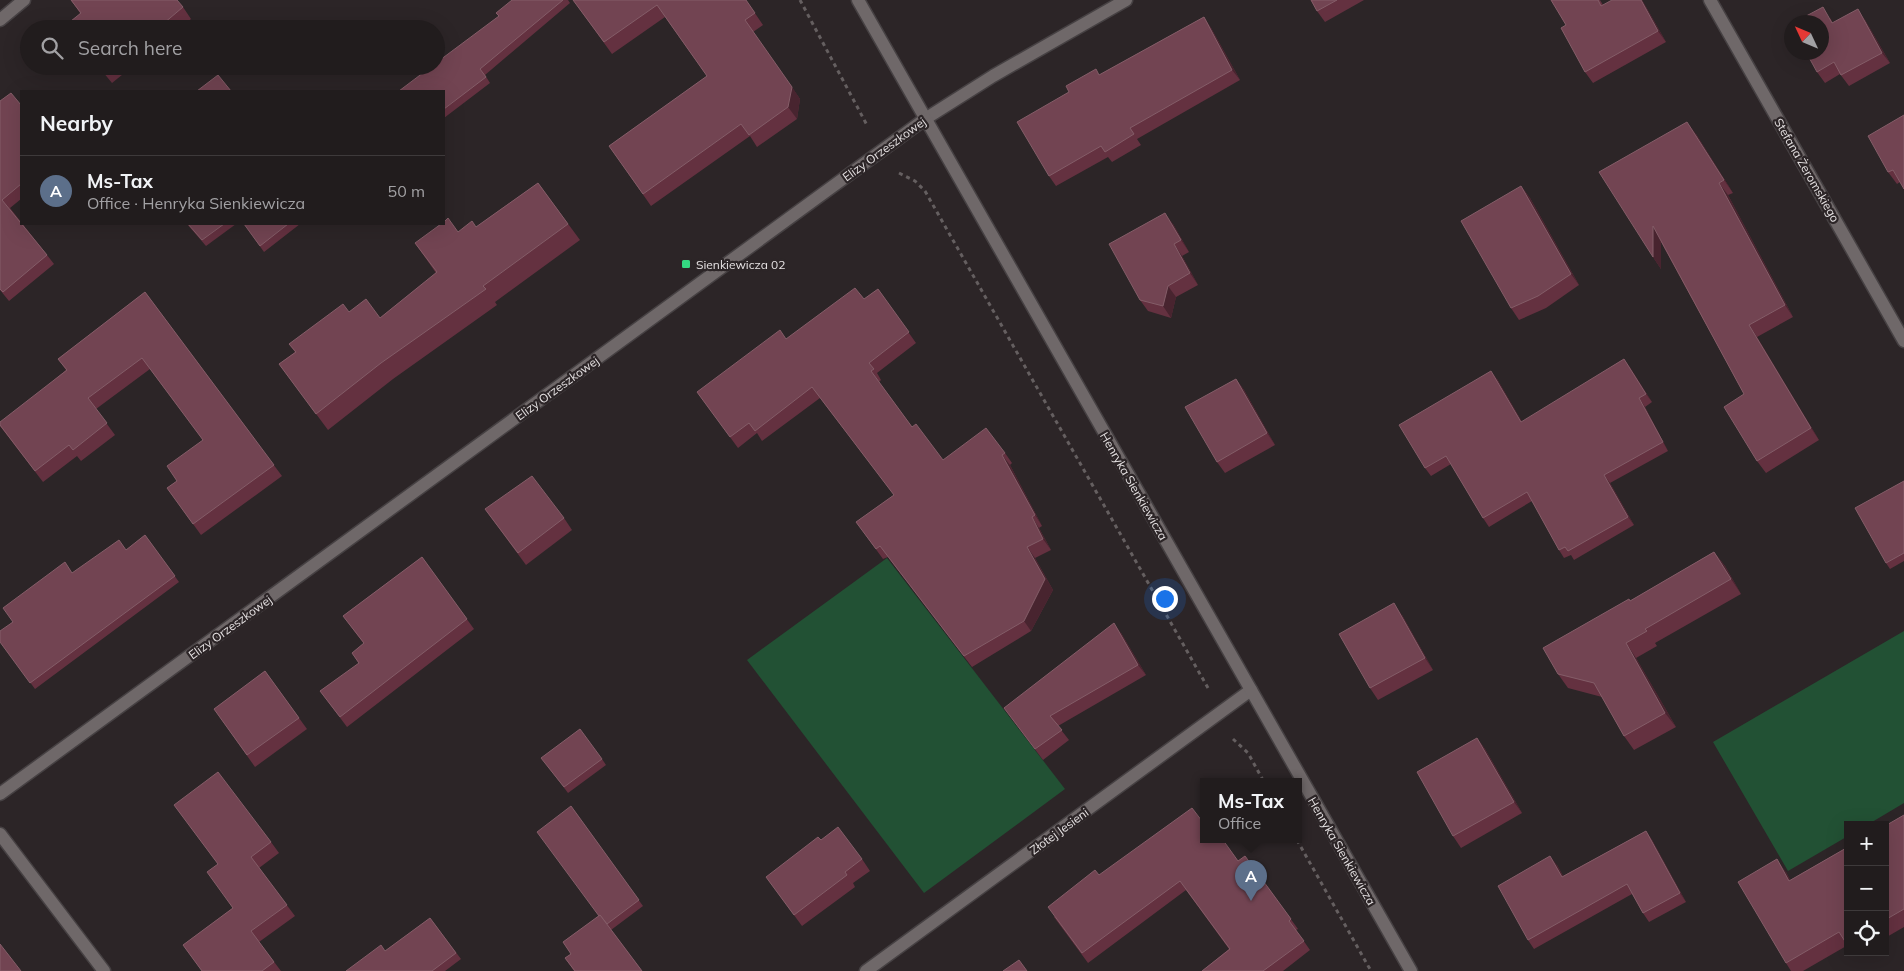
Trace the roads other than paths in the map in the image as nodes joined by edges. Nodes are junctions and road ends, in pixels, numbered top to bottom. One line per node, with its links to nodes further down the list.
1 (24, 0): 5 (street)
2 (858, 0): 6 (street, Henryka Sienkiewicza)
3 (1126, 0): 6 (street, Elizy Orzeszkowej)
4 (1710, 0): 7 (street, Stefana Żeromskiego)
5 (0, 20)
6 (925, 119): 8 (street, Henryka Sienkiewicza); 11 (street, Elizy Orzeszkowej)
7 (1904, 341)
8 (1251, 690): 9 (street, Henryka Sienkiewicza); 14 (street, Złotej Jesieni)
9 (1301, 778)
10 (1302, 780): 15 (street, Henryka Sienkiewicza)
11 (0, 794)
12 (0, 834): 13 (street)
13 (104, 971)
14 (866, 971)
15 (1410, 971)

